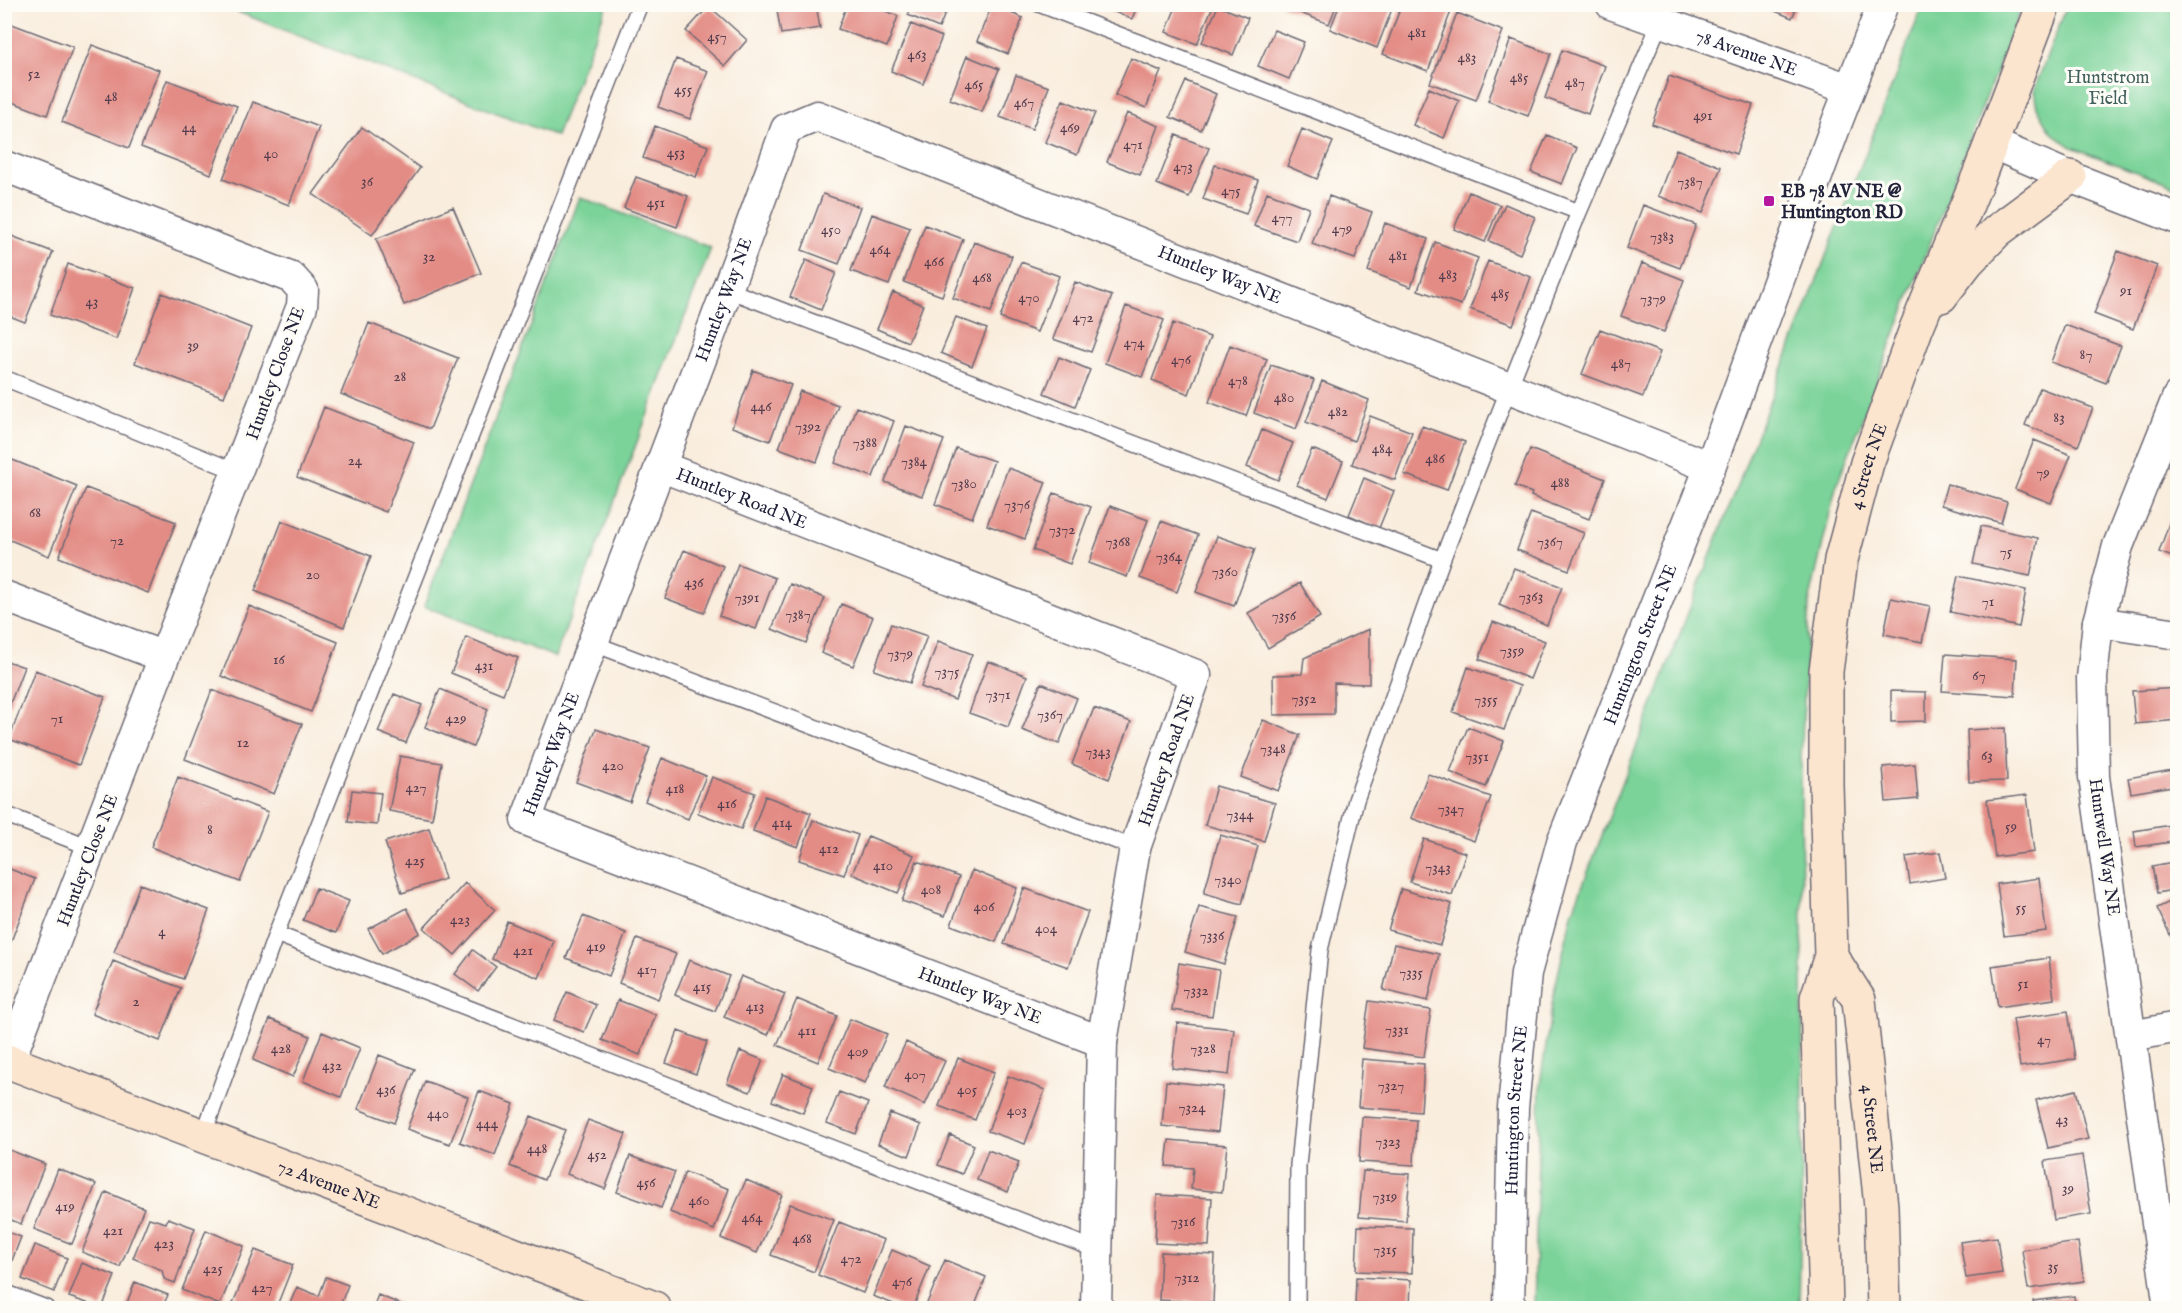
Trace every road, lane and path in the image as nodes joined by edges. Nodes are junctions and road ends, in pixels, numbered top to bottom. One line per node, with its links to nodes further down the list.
1 (640, 4): 30 (lane)
2 (1039, 4): 11 (lane)
3 (1611, 4): 6 (street, 78 Avenue NE)
4 (1883, 4): 7 (street, Huntington Street NE)
5 (2044, 4): 8 (main road, 4 Street NE)
6 (1664, 14): 7 (street, 78 Avenue NE); 11 (lane)
7 (1849, 89): 19 (street, Huntington Street NE)
8 (1991, 143): 10 (street); 14 (main road, 4 Street NE)
9 (4, 166): 20 (street, Huntley Close NE)
10 (2070, 177): 12 (street); 14 (main road)
11 (1579, 212): 16 (lane)
12 (2178, 219)
13 (728, 290): 16 (street, Huntley Way NE); 18 (street, Huntley Way NE); 21 (lane)
14 (1916, 328): 31 (main road, 4 Street NE)
15 (4, 378): 20 (lane)
16 (1509, 388): 19 (street, Huntley Way NE); 21 (lane)
17 (2178, 396): 23 (street, Huntwell Way NE)
18 (660, 466): 25 (street, Huntley Way NE); 29 (street, Huntley Road NE)
19 (1710, 467): 43 (street, Huntington Street NE)
20 (238, 472): 26 (street, Huntley Close NE)
21 (1442, 560): 42 (lane)
22 (4, 596): 26 (street)
23 (2098, 622): 24 (street); 33 (street, Huntwell Way NE)
24 (2178, 634)
25 (592, 642): 29 (lane); 34 (street, Huntley Way NE)
26 (164, 657): 28 (street, Huntley Close NE)
27 (4, 814): 28 (lane)
28 (92, 848): 35 (street, Huntley Close NE)
29 (1135, 848): 34 (street, Huntley Road NE)
30 (276, 934): 36 (lane); 37 (lane)
31 (1831, 956): 44 (main road, 4 Street NE); 45 (main road, 4 Street NE)
32 (2178, 1027): 33 (street)
33 (2132, 1036): 46 (street, Huntwell Way NE)
34 (1102, 1042): 37 (street, Huntley Road NE)
35 (7, 1061): 36 (main road, 72 Avenue NE)
36 (203, 1136): 40 (main road, 72 Avenue NE)
37 (1097, 1250): 41 (street, Huntley Road NE)
38 (4, 1292): 39 (lane)
39 (46, 1308)
40 (654, 1308)
41 (1096, 1308)
42 (1298, 1308)
43 (1509, 1308)
44 (1826, 1308)
45 (1884, 1308)
46 (2169, 1308)

